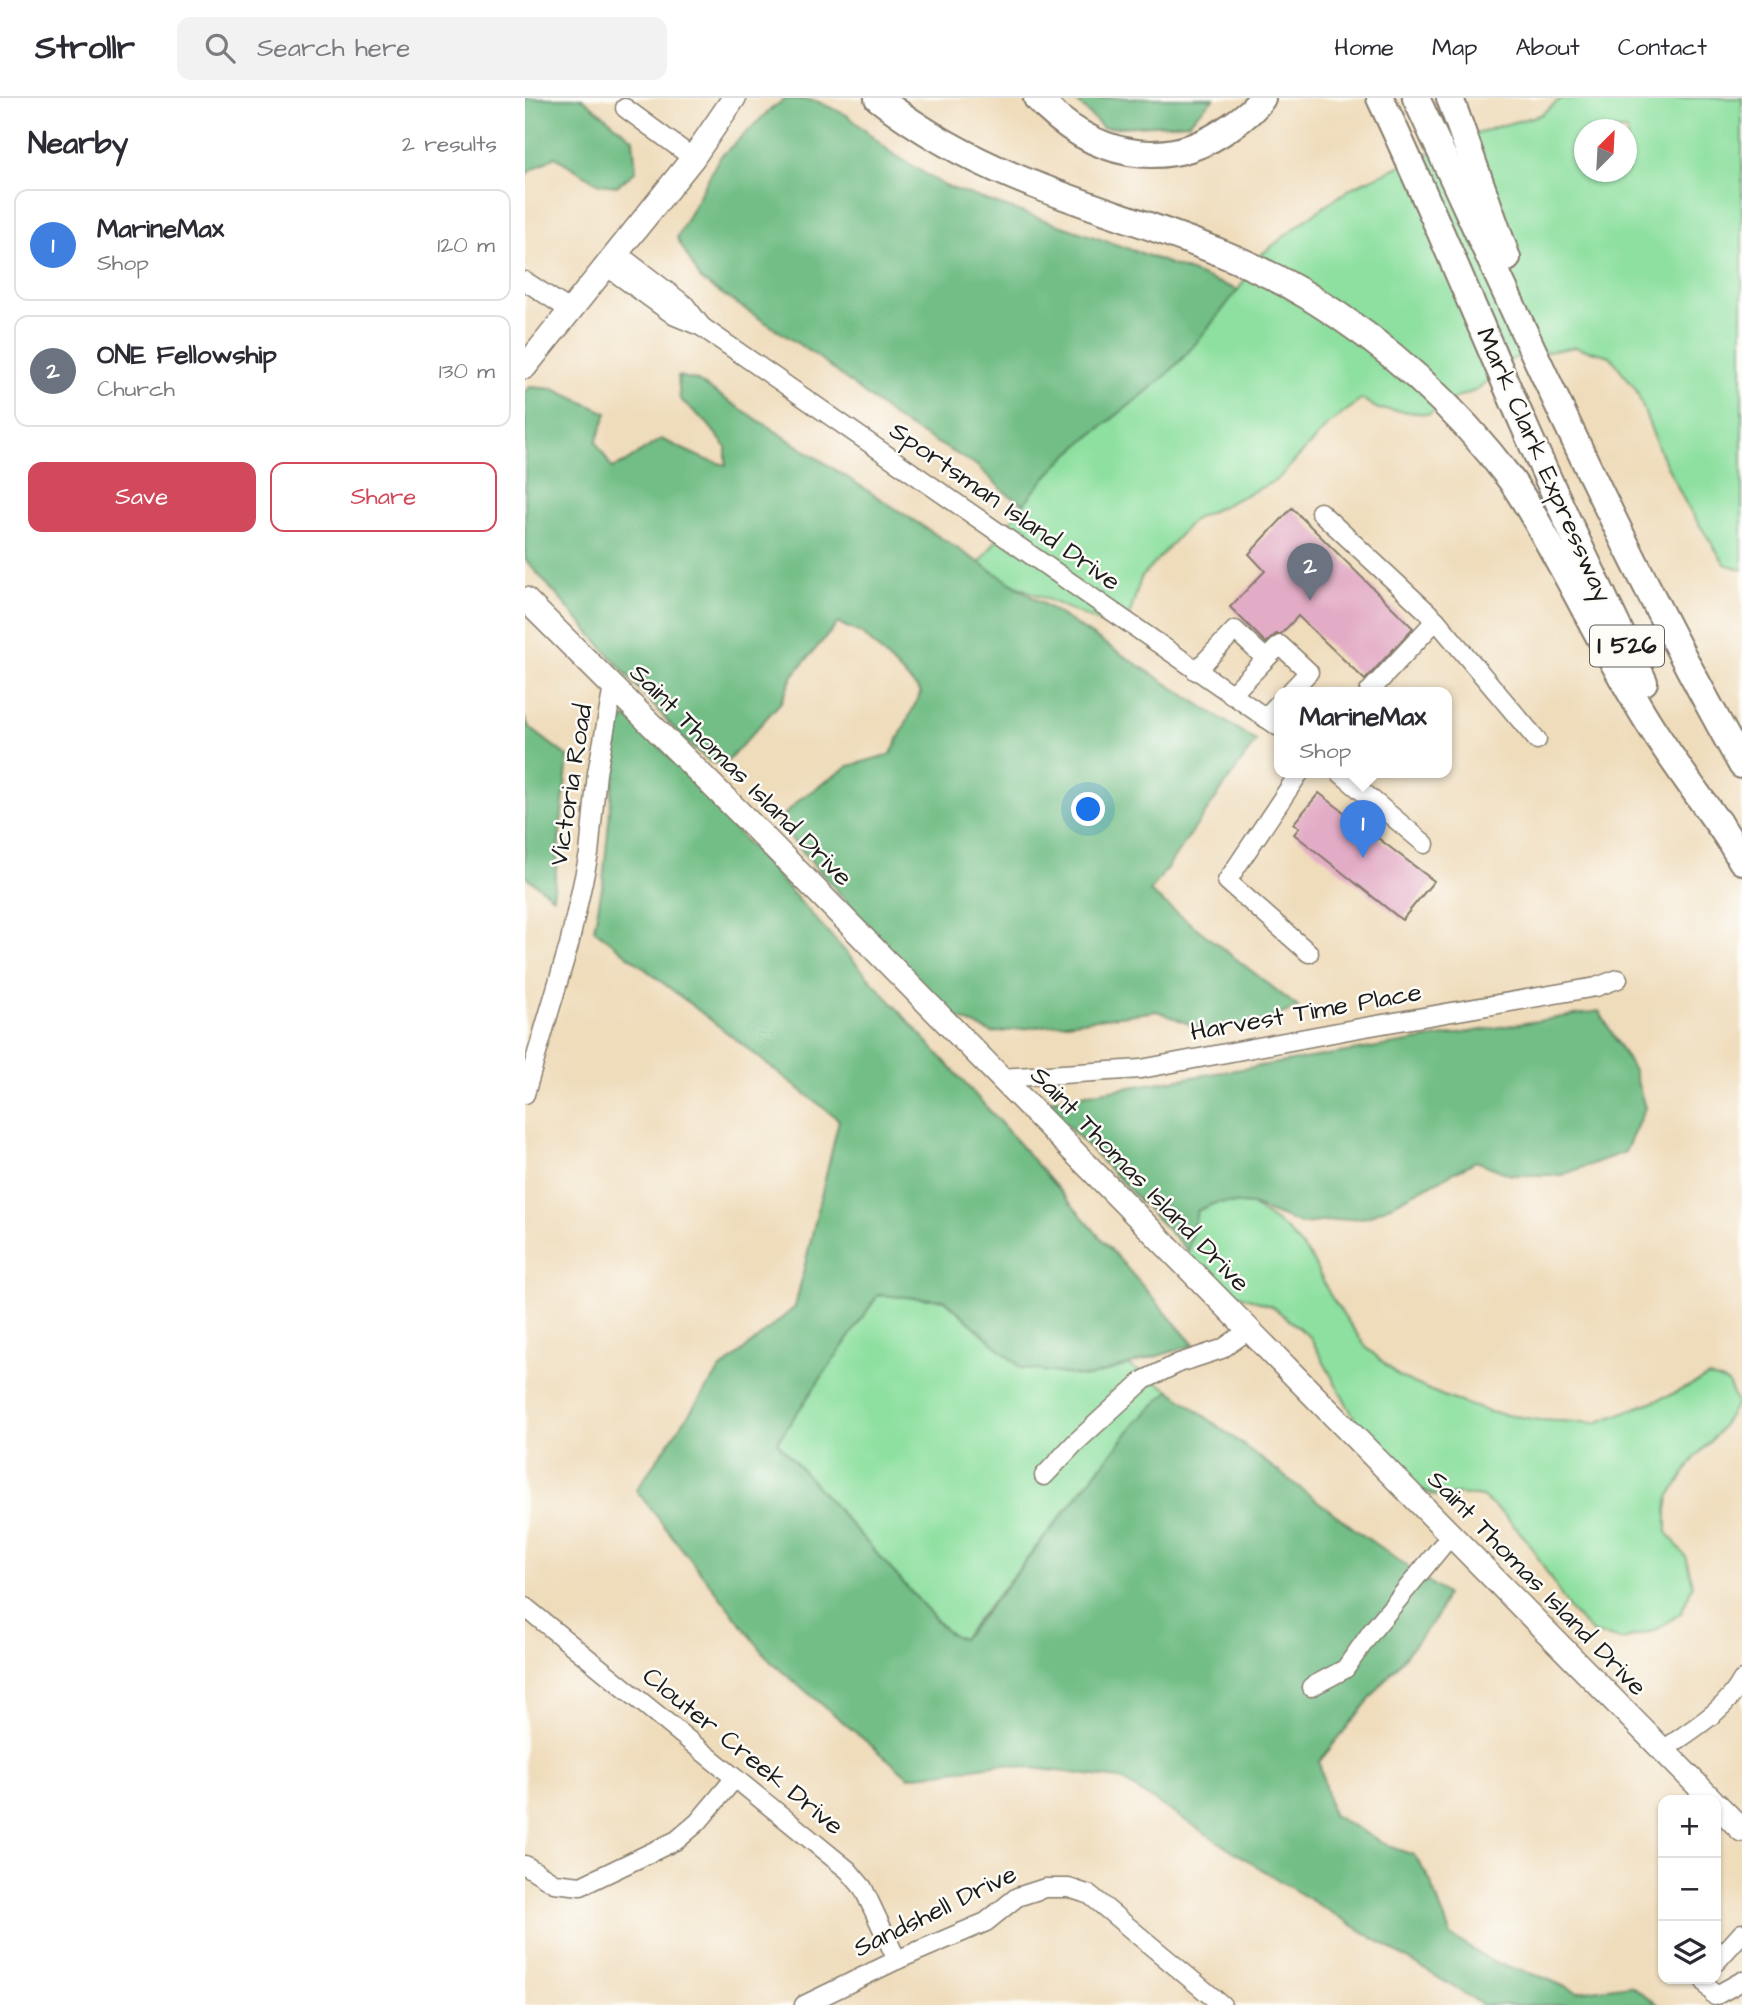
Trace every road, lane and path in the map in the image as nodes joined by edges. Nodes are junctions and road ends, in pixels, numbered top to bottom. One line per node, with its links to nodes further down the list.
1 (733, 98): 10 (main road)
2 (748, 98): 10 (main road)
3 (878, 98): 30 (highway)
4 (1037, 98): 5 (highway)
5 (1262, 98)
6 (1380, 98): 30 (highway, Mark Clark Expressway / I 526)
7 (1416, 98): 15 (highway, Mark Clark Expressway / I 526)
8 (625, 108): 10 (street)
9 (1453, 108): 15 (highway)
10 (692, 158): 11 (main road)
11 (611, 260): 13 (main road); 20 (street, Sportsman Island Drive)
12 (525, 281): 13 (street)
13 (571, 312): 14 (main road)
14 (525, 366)
15 (1561, 413): 27 (highway, Mark Clark Expressway / I 526)
16 (1320, 512): 18 (street)
17 (525, 599): 21 (main road, Saint Thomas Island Drive)
18 (1436, 620): 23 (street); 26 (street)
19 (1266, 659): 20 (street); 22 (street); 24 (street)
20 (1196, 671): 24 (street, Sportsman Island Drive)
21 (613, 687): 35 (main road, Saint Thomas Island Drive); 36 (street, Victoria Road)
22 (1295, 687)
23 (1374, 687)
24 (1231, 695): 25 (street, Sportsman Island Drive)
25 (1272, 723)
26 (1537, 740)
27 (1742, 765)
28 (1296, 778): 33 (street)
29 (1346, 778): 31 (street)
30 (1727, 836): 32 (highway, Mark Clark Expressway / I 526)
31 (1425, 844)
32 (1742, 861)
33 (1309, 953)
34 (1618, 979): 35 (street, Harvest Time Place)
35 (1001, 1078): 37 (main road, Saint Thomas Island Drive)
36 (525, 1094)
37 (1248, 1329): 38 (street); 39 (main road, Saint Thomas Island Drive)
38 (1044, 1476)
39 (1451, 1535): 42 (street); 43 (main road, Saint Thomas Island Drive)
40 (527, 1613): 44 (street, Clouter Creek Drive)
41 (1742, 1681): 43 (street)
42 (1311, 1687)
43 (1662, 1751): 45 (main road, Saint Thomas Island Drive)
44 (735, 1778): 48 (street); 51 (street, Clouter Creek Drive)
45 (1707, 1795)
46 (1721, 1809): 47 (main road, Saint Thomas Island Drive)
47 (1742, 1830)
48 (525, 1865)
49 (1742, 1933): 50 (street)
50 (1721, 1956)
51 (897, 1959): 54 (street, Sandshell Drive); 55 (street, Sandshell Drive)
52 (1742, 1980): 53 (street)
53 (1706, 1984)
54 (804, 2005)
55 (1222, 2005)

